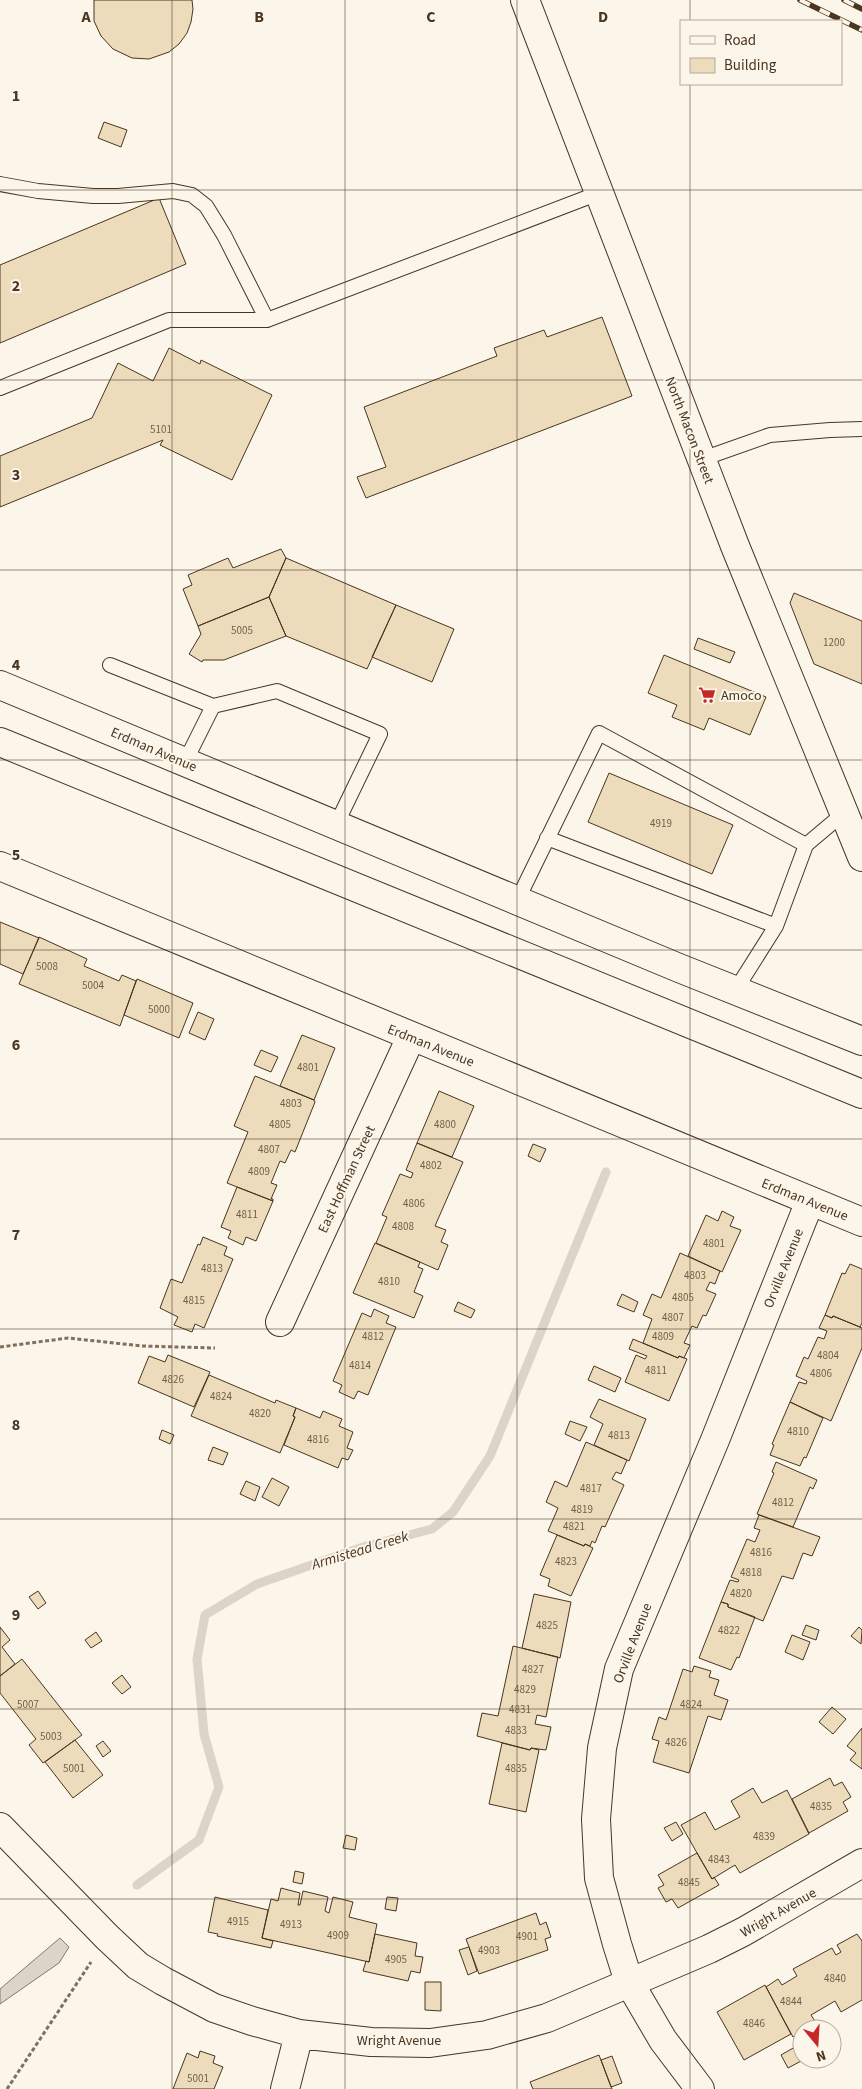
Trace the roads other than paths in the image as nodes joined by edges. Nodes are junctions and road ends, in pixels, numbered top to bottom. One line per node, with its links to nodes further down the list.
1 (525, 0): 3 (street, North Macon Street)
2 (0, 184): 4 (lane)
3 (598, 193): 4 (lane); 7 (street, North Macon Street)
4 (267, 320): 5 (lane)
5 (0, 388)
6 (862, 429): 7 (lane)
7 (702, 459): 13 (street, North Macon Street)
8 (110, 665): 10 (lane)
9 (0, 685): 12 (street, Erdman Avenue)
10 (213, 706): 12 (lane); 14 (lane)
11 (0, 742): 24 (street)
12 (185, 762): 14 (street, Erdman Avenue)
13 (844, 813): 16 (lane); 17 (street, North Macon Street)
14 (336, 826): 19 (street, Erdman Avenue)
15 (547, 838): 16 (lane); 19 (lane); 20 (lane)
16 (806, 845): 20 (lane)
17 (862, 857)
18 (0, 866): 22 (street, Erdman Avenue)
19 (517, 901): 21 (street, Erdman Avenue)
20 (776, 926): 21 (lane)
21 (735, 991): 23 (street, Erdman Avenue)
22 (411, 1037): 25 (street, Erdman Avenue); 27 (street, East Hoffman Street)
23 (862, 1041)
24 (862, 1094)
25 (810, 1201): 26 (street, Erdman Avenue); 30 (street, Orville Avenue)
26 (862, 1222)
27 (280, 1322)
28 (0, 1827): 31 (street, Wright Avenue)
29 (862, 1863): 30 (street, Wright Avenue)
30 (629, 1982): 31 (street, Wright Avenue); 33 (street, Orville Avenue)
31 (299, 2034): 32 (street)
32 (284, 2089)
33 (700, 2089)

